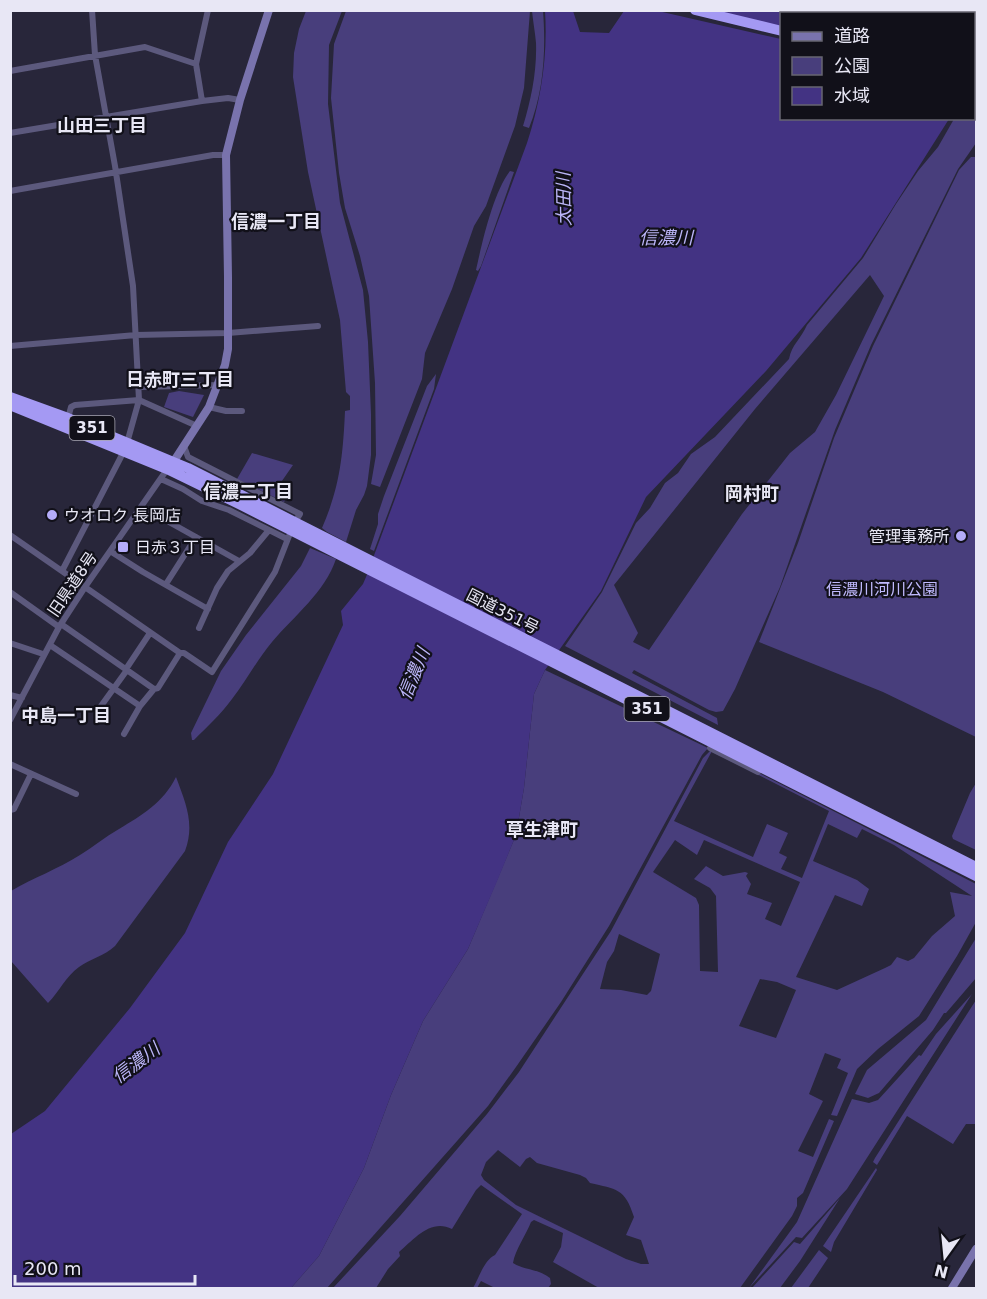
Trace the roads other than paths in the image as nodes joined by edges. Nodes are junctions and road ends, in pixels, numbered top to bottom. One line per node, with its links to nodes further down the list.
1 (92, 10): 6 (street)
2 (208, 10): 7 (street)
3 (269, 10): 9 (street)
4 (695, 10): 5 (highway)
5 (780, 31)
6 (95, 55): 7 (street); 8 (street); 11 (street)
7 (196, 64): 10 (street)
8 (10, 71)
9 (240, 100): 10 (street); 13 (street)
10 (202, 101): 11 (street)
11 (107, 116): 12 (street); 14 (street)
12 (10, 133)
13 (226, 155): 14 (street); 17 (street)
14 (115, 172): 15 (street); 18 (street)
15 (10, 191)
16 (318, 326): 17 (street)
17 (228, 333): 18 (street); 20 (street)
18 (136, 336): 19 (street); 21 (street)
19 (10, 346)
20 (219, 385): 21 (street); 25 (street)
21 (139, 387): 23 (street)
22 (10, 397): 27 (highway, 国道351号 / 351)
23 (138, 399): 27 (street); 28 (street); 30 (street)
24 (10, 405): 30 (highway, 国道351号 / 351)
25 (208, 407): 26 (street); 28 (street)
26 (242, 411)
27 (68, 418): 30 (highway, 国道351号 / 351)
28 (197, 426): 29 (street)
29 (184, 446): 31 (street); 33 (street)
30 (125, 447): 31 (highway, 国道351号 / 351); 40 (street)
31 (167, 470): 32 (street, 旧県道8号); 34 (street); 37 (highway, 国道351号 / 351)
32 (142, 507): 36 (street); 38 (street, 旧県道8号)
33 (298, 517)
34 (269, 530): 39 (street); 50 (street)
35 (10, 535): 40 (street)
36 (196, 537): 39 (street); 41 (street)
37 (320, 540): 67 (highway, 国道351号 / 351); 68 (highway, 国道351号 / 351)
38 (110, 551): 41 (street); 42 (street, 旧県道8号)
39 (239, 561): 44 (street)
40 (62, 571): 42 (street)
41 (166, 584): 44 (street)
42 (85, 586): 45 (street, 旧県道8号); 47 (street)
43 (10, 592): 45 (street)
44 (208, 609): 46 (street)
45 (60, 625): 49 (street, 旧県道8号); 52 (street)
46 (199, 628)
47 (150, 633): 50 (street); 52 (street)
48 (10, 643): 51 (street)
49 (50, 645): 51 (street, 旧県道8号); 53 (street)
50 (180, 653): 54 (street)
51 (44, 654): 56 (street, 旧県道8号)
52 (126, 669): 53 (street); 54 (street)
53 (114, 689): 57 (street); 58 (street)
54 (154, 689): 58 (street)
55 (10, 696): 56 (street)
56 (22, 698): 59 (street, 旧県道8号)
57 (101, 706)
58 (140, 706): 60 (street)
59 (10, 720)
60 (124, 734)
61 (710, 748): 66 (street)
62 (10, 764): 63 (street)
63 (31, 774): 64 (street); 65 (street)
64 (76, 794)
65 (10, 810)
66 (939, 863)
67 (976, 867)
68 (976, 876)
69 (976, 1251): 70 (street)
70 (952, 1288)

